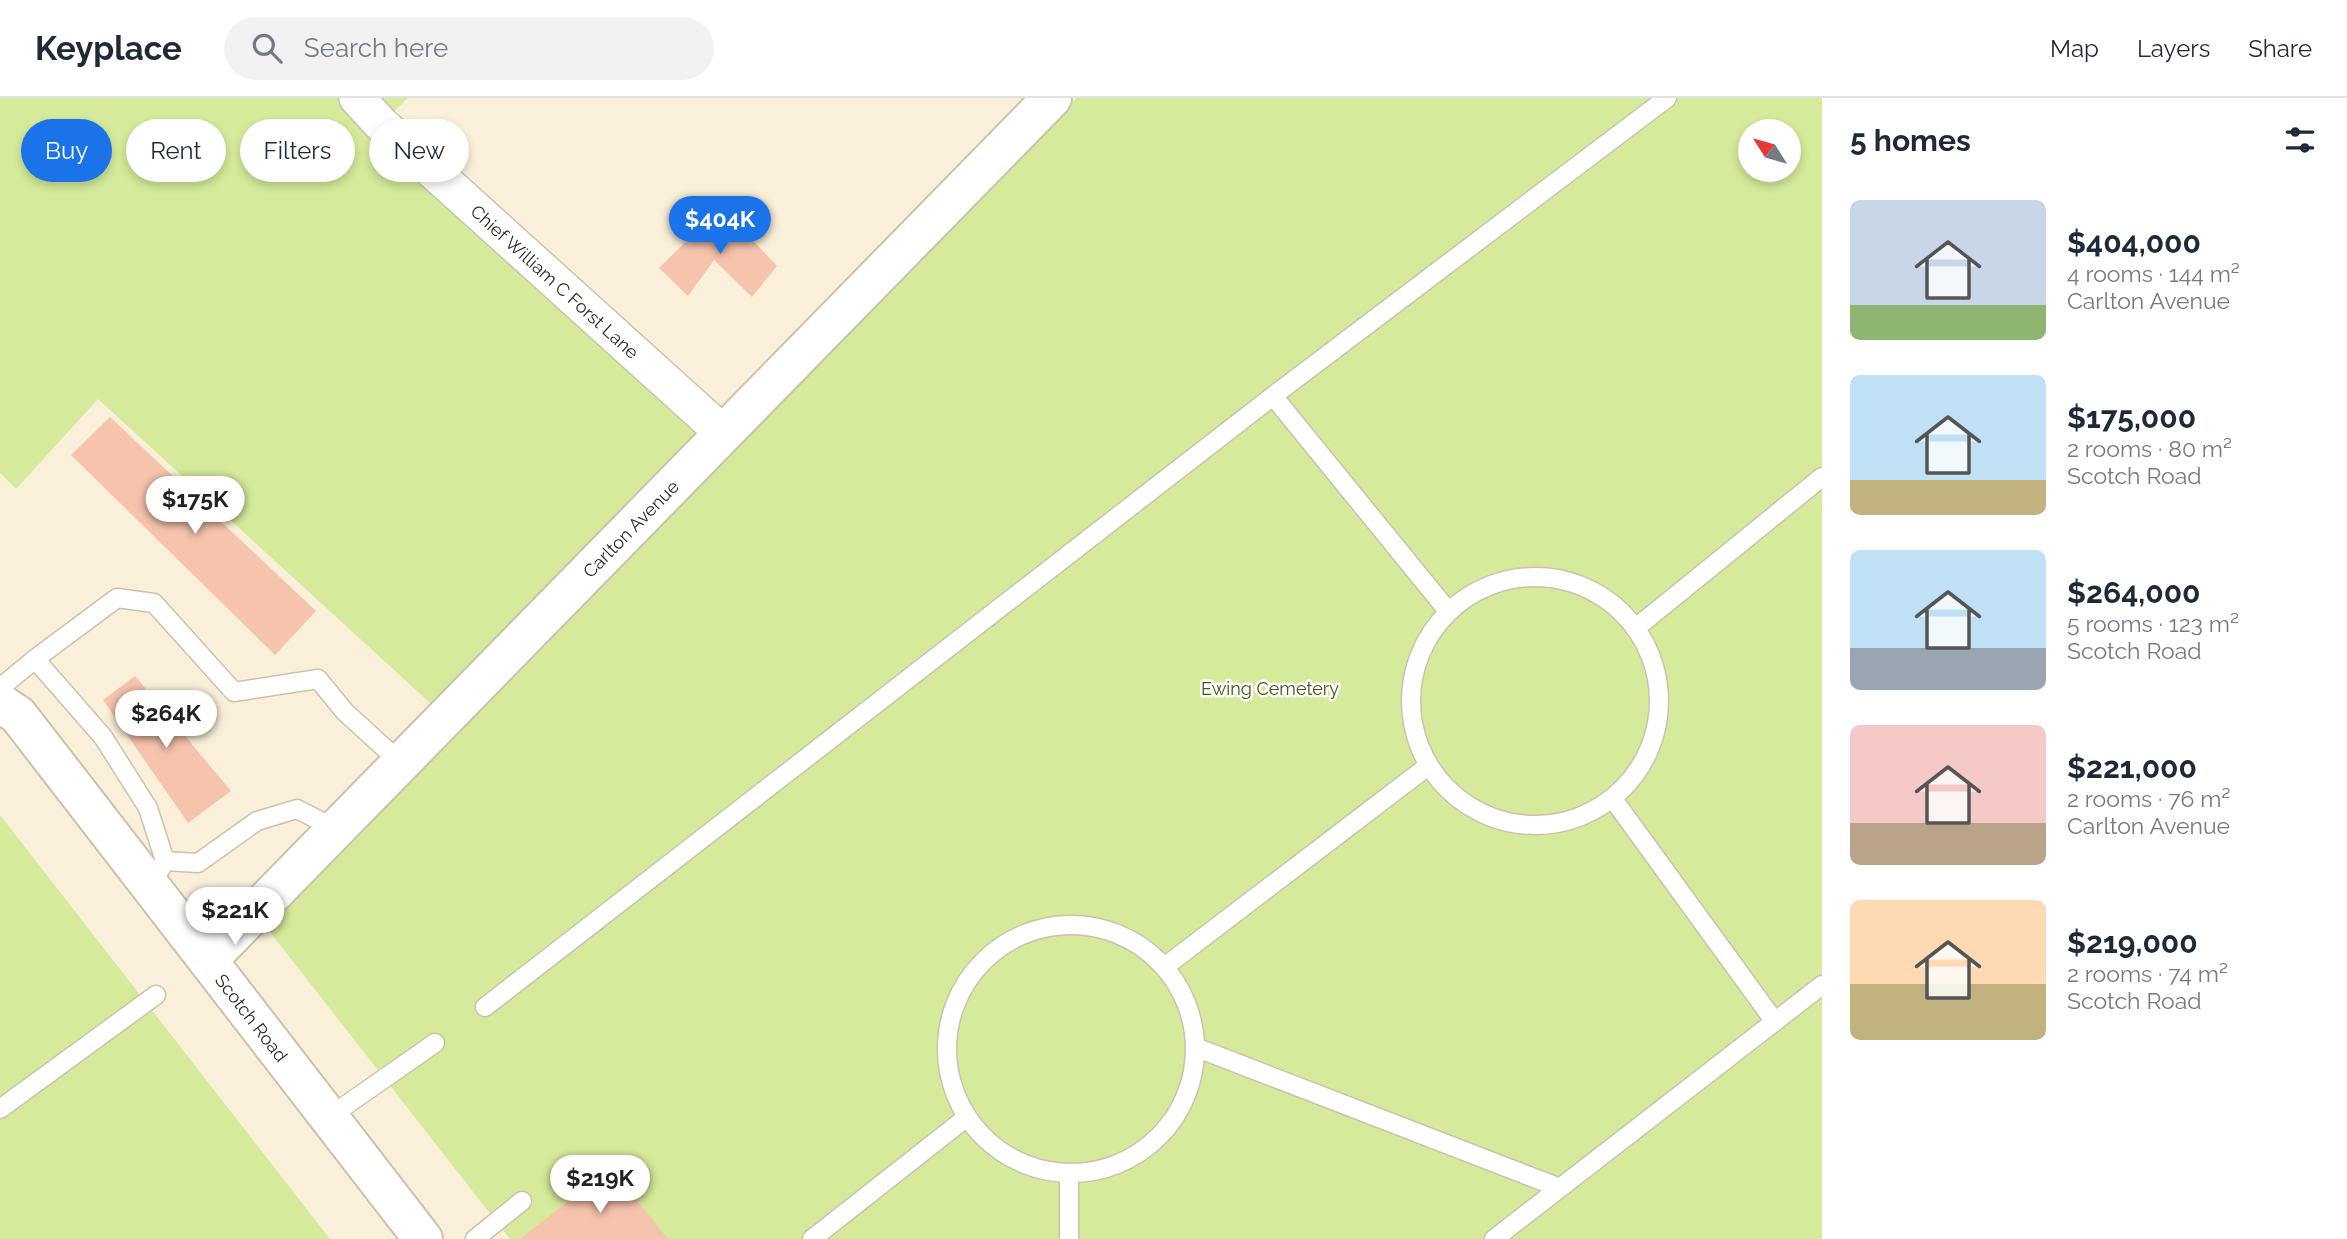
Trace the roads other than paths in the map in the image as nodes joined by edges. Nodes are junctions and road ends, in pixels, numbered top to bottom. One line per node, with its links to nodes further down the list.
1 (357, 98): 5 (street, Chief William C Forst Lane)
2 (1052, 98): 5 (street, Carlton Avenue)
3 (1667, 98): 4 (lane)
4 (1273, 396): 7 (lane); 21 (lane)
5 (723, 433): 12 (street, Carlton Avenue)
6 (1822, 477): 8 (lane)
7 (1448, 611): 8 (lane); 13 (lane)
8 (1637, 627): 14 (lane)
9 (35, 659): 10 (lane); 12 (lane); 16 (lane)
10 (0, 688)
11 (0, 703): 16 (street, Scotch Road)
12 (401, 763): 15 (street, Carlton Avenue)
13 (1428, 766): 14 (lane); 18 (lane)
14 (1613, 799): 22 (lane)
15 (336, 829): 16 (lane); 17 (street, Carlton Avenue)
16 (158, 874): 17 (street, Scotch Road)
17 (208, 960): 26 (street, Scotch Road)
18 (1167, 965): 24 (lane); 27 (lane)
19 (1822, 985): 22 (lane)
20 (156, 995): 25 (lane)
21 (485, 1007)
22 (1775, 1022): 29 (lane)
23 (435, 1043): 26 (lane)
24 (1195, 1047): 28 (lane); 29 (lane)
25 (0, 1109)
26 (329, 1117): 31 (street, Scotch Road)
27 (967, 1118): 28 (lane); 33 (lane)
28 (1069, 1175): 34 (lane)
29 (1560, 1188): 35 (lane)
30 (522, 1201): 32 (lane)
31 (423, 1239)
32 (475, 1239)
33 (812, 1239)
34 (1069, 1239)
35 (1494, 1239)

